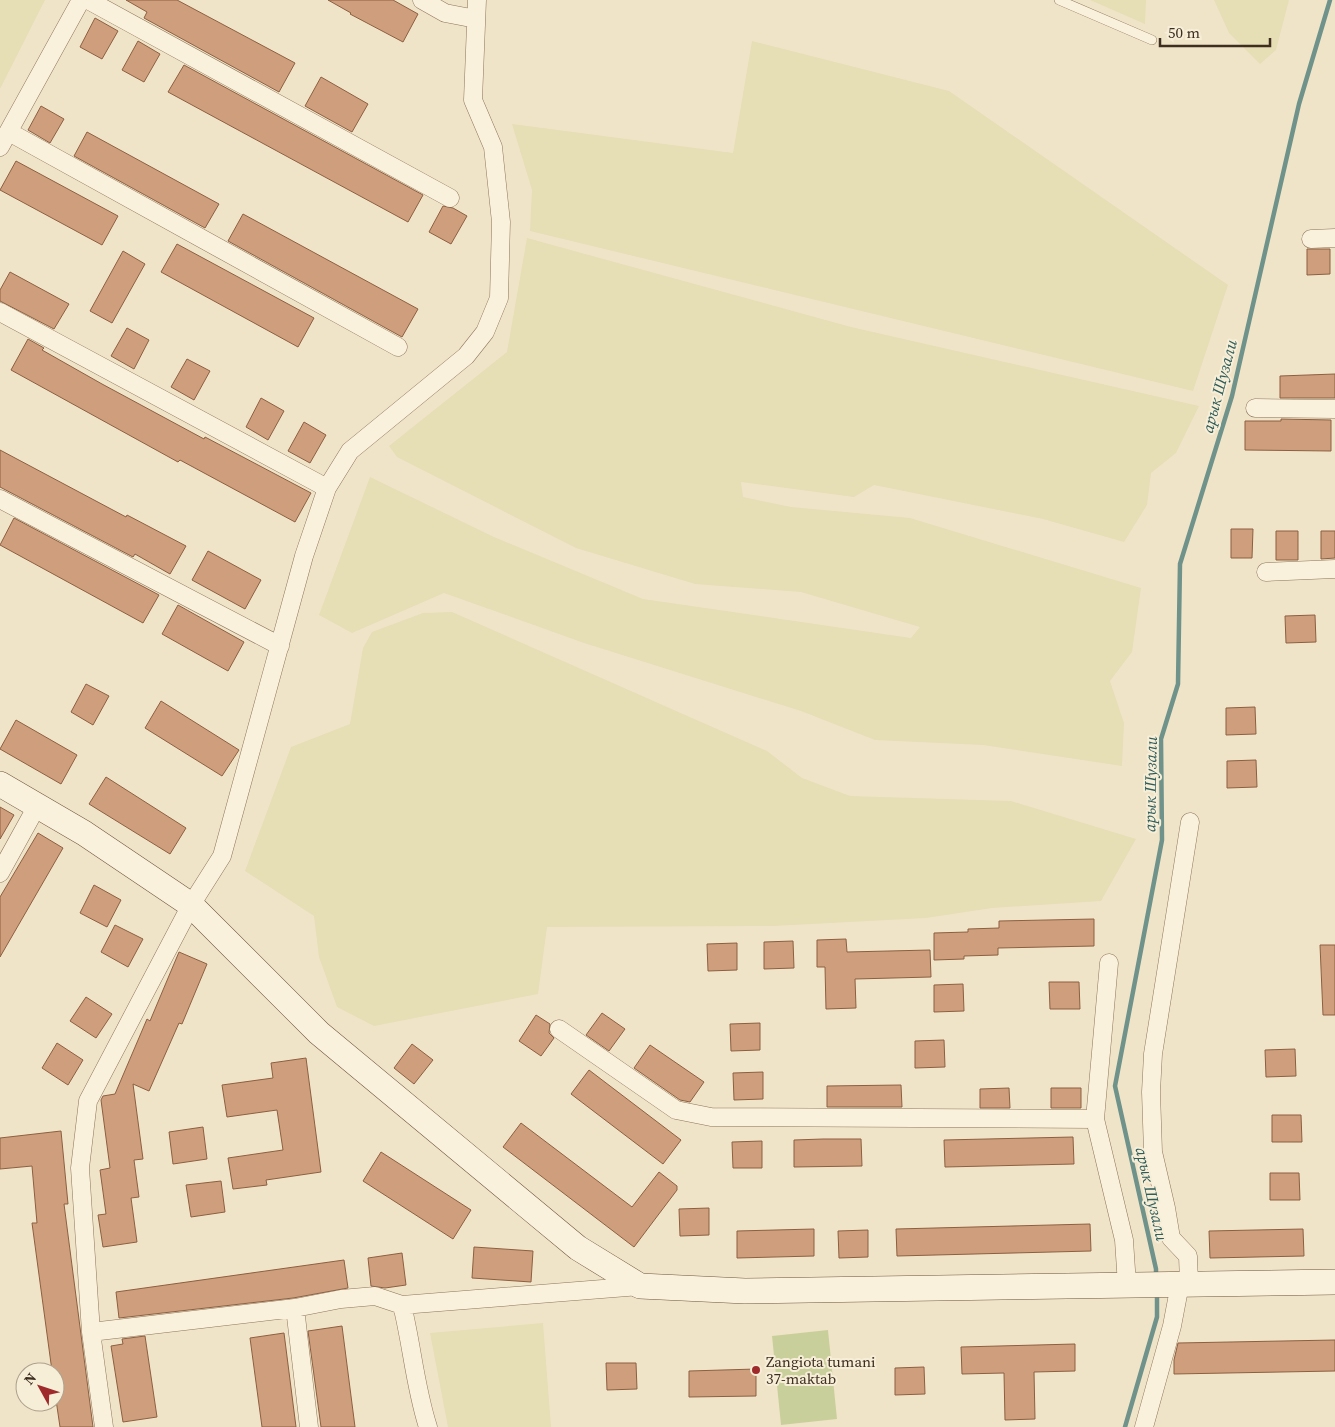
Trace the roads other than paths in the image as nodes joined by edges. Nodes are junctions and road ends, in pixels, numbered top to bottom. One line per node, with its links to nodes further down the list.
1 (80, 0): 8 (street)
2 (88, 0): 10 (street)
3 (422, 0): 6 (street)
4 (477, 0): 6 (street)
5 (1059, 0): 7 (lane)
6 (476, 19): 17 (street)
7 (1152, 40)
8 (8, 132): 9 (street); 14 (street)
9 (0, 147)
10 (450, 198)
11 (1335, 238): 12 (street)
12 (1311, 239)
13 (0, 312): 17 (street)
14 (398, 347)
15 (1255, 408): 16 (street)
16 (1335, 409)
17 (327, 488): 21 (street)
18 (0, 499): 21 (street)
19 (1335, 569): 20 (street)
20 (1266, 572)
21 (280, 646): 26 (street)
22 (0, 784): 23 (main road)
23 (38, 806): 25 (street); 26 (main road)
24 (1190, 822): 31 (street)
25 (0, 873)
26 (191, 905): 33 (main road); 36 (street)
27 (1109, 963): 29 (street)
28 (559, 1029): 29 (street)
29 (1094, 1119): 32 (street)
30 (1335, 1282): 31 (main road)
31 (1180, 1284): 32 (main road); 40 (street)
32 (1135, 1285): 33 (main road)
33 (640, 1286): 34 (street)
34 (402, 1305): 35 (street); 39 (street)
35 (295, 1308): 36 (street); 38 (street)
36 (92, 1332): 37 (street)
37 (104, 1427)
38 (309, 1427)
39 (428, 1427)
40 (1144, 1427)

